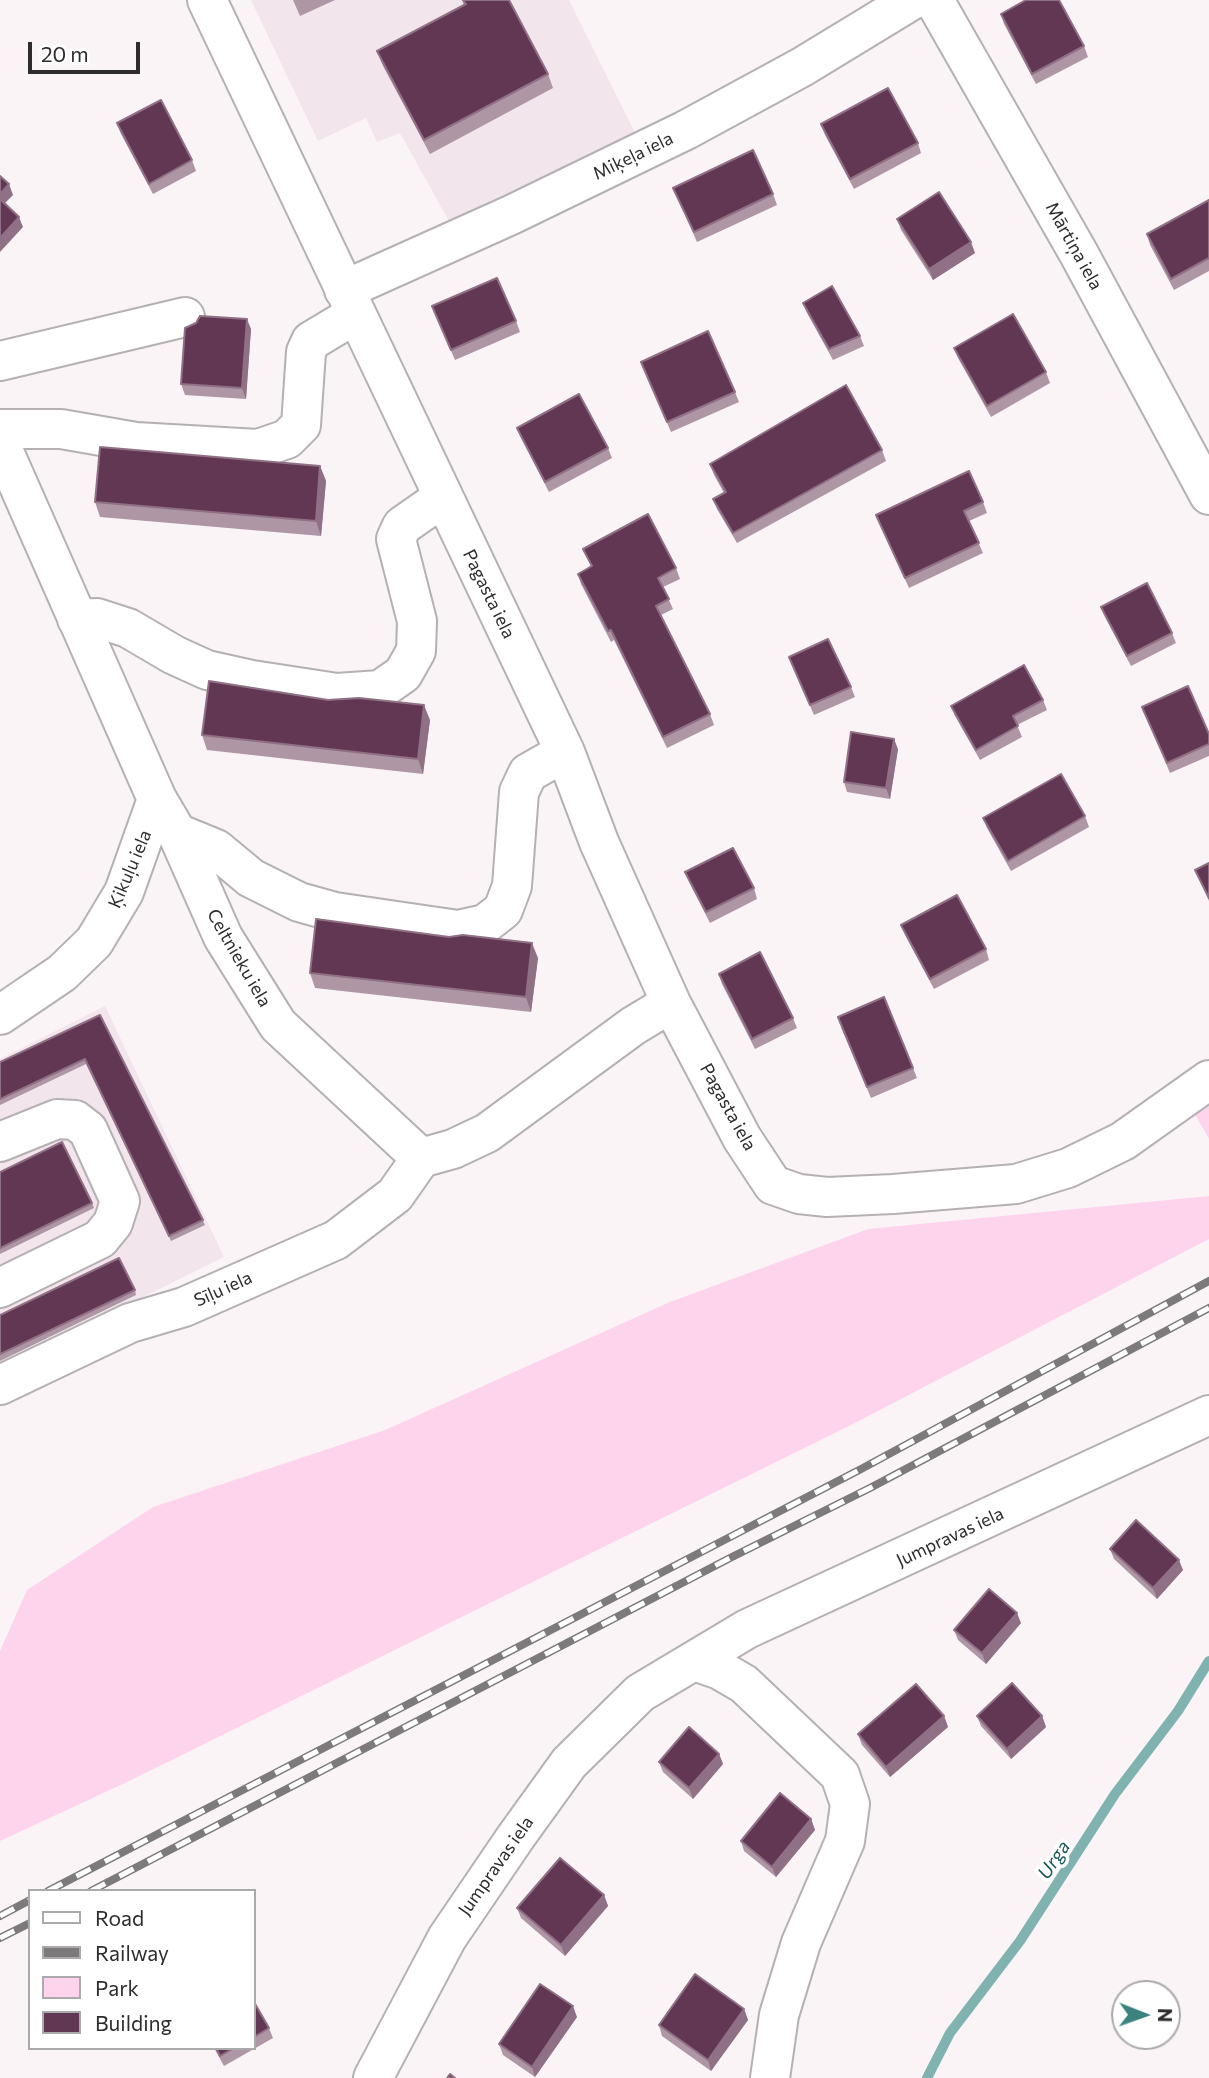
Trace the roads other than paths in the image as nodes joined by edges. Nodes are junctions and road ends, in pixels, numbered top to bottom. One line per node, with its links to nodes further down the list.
1 (207, 0): 4 (street, Pagasta iela)
2 (912, 0): 4 (street, Miķeļa iela)
3 (934, 0): 9 (street, Mārtiņa iela)
4 (350, 302): 7 (street, Miķeļa iela); 10 (street, Pagasta iela)
5 (185, 317): 6 (street)
6 (0, 361)
7 (0, 429)
8 (0, 443): 11 (street, Celtnieku iela)
9 (1209, 495)
10 (442, 498): 11 (street); 12 (street, Pagasta iela)
11 (77, 619): 13 (street, Celtnieku iela)
12 (565, 752): 14 (street); 15 (street, Pagasta iela)
13 (157, 800): 14 (street, Celtnieku iela); 16 (street, Ķikuļu iela)
14 (177, 833): 19 (street, Celtnieku iela)
15 (671, 1003): 17 (street, Pagasta iela); 19 (street)
16 (0, 1015)
17 (1209, 1080)
18 (0, 1142): 20 (street)
19 (421, 1158): 21 (street, Sīļu iela)
20 (0, 1288)
21 (0, 1384)
22 (1209, 1415): 23 (street, Jumpravas iela)
23 (694, 1661): 24 (street, Jumpravas iela); 25 (street)
24 (373, 2078)
25 (770, 2078)

